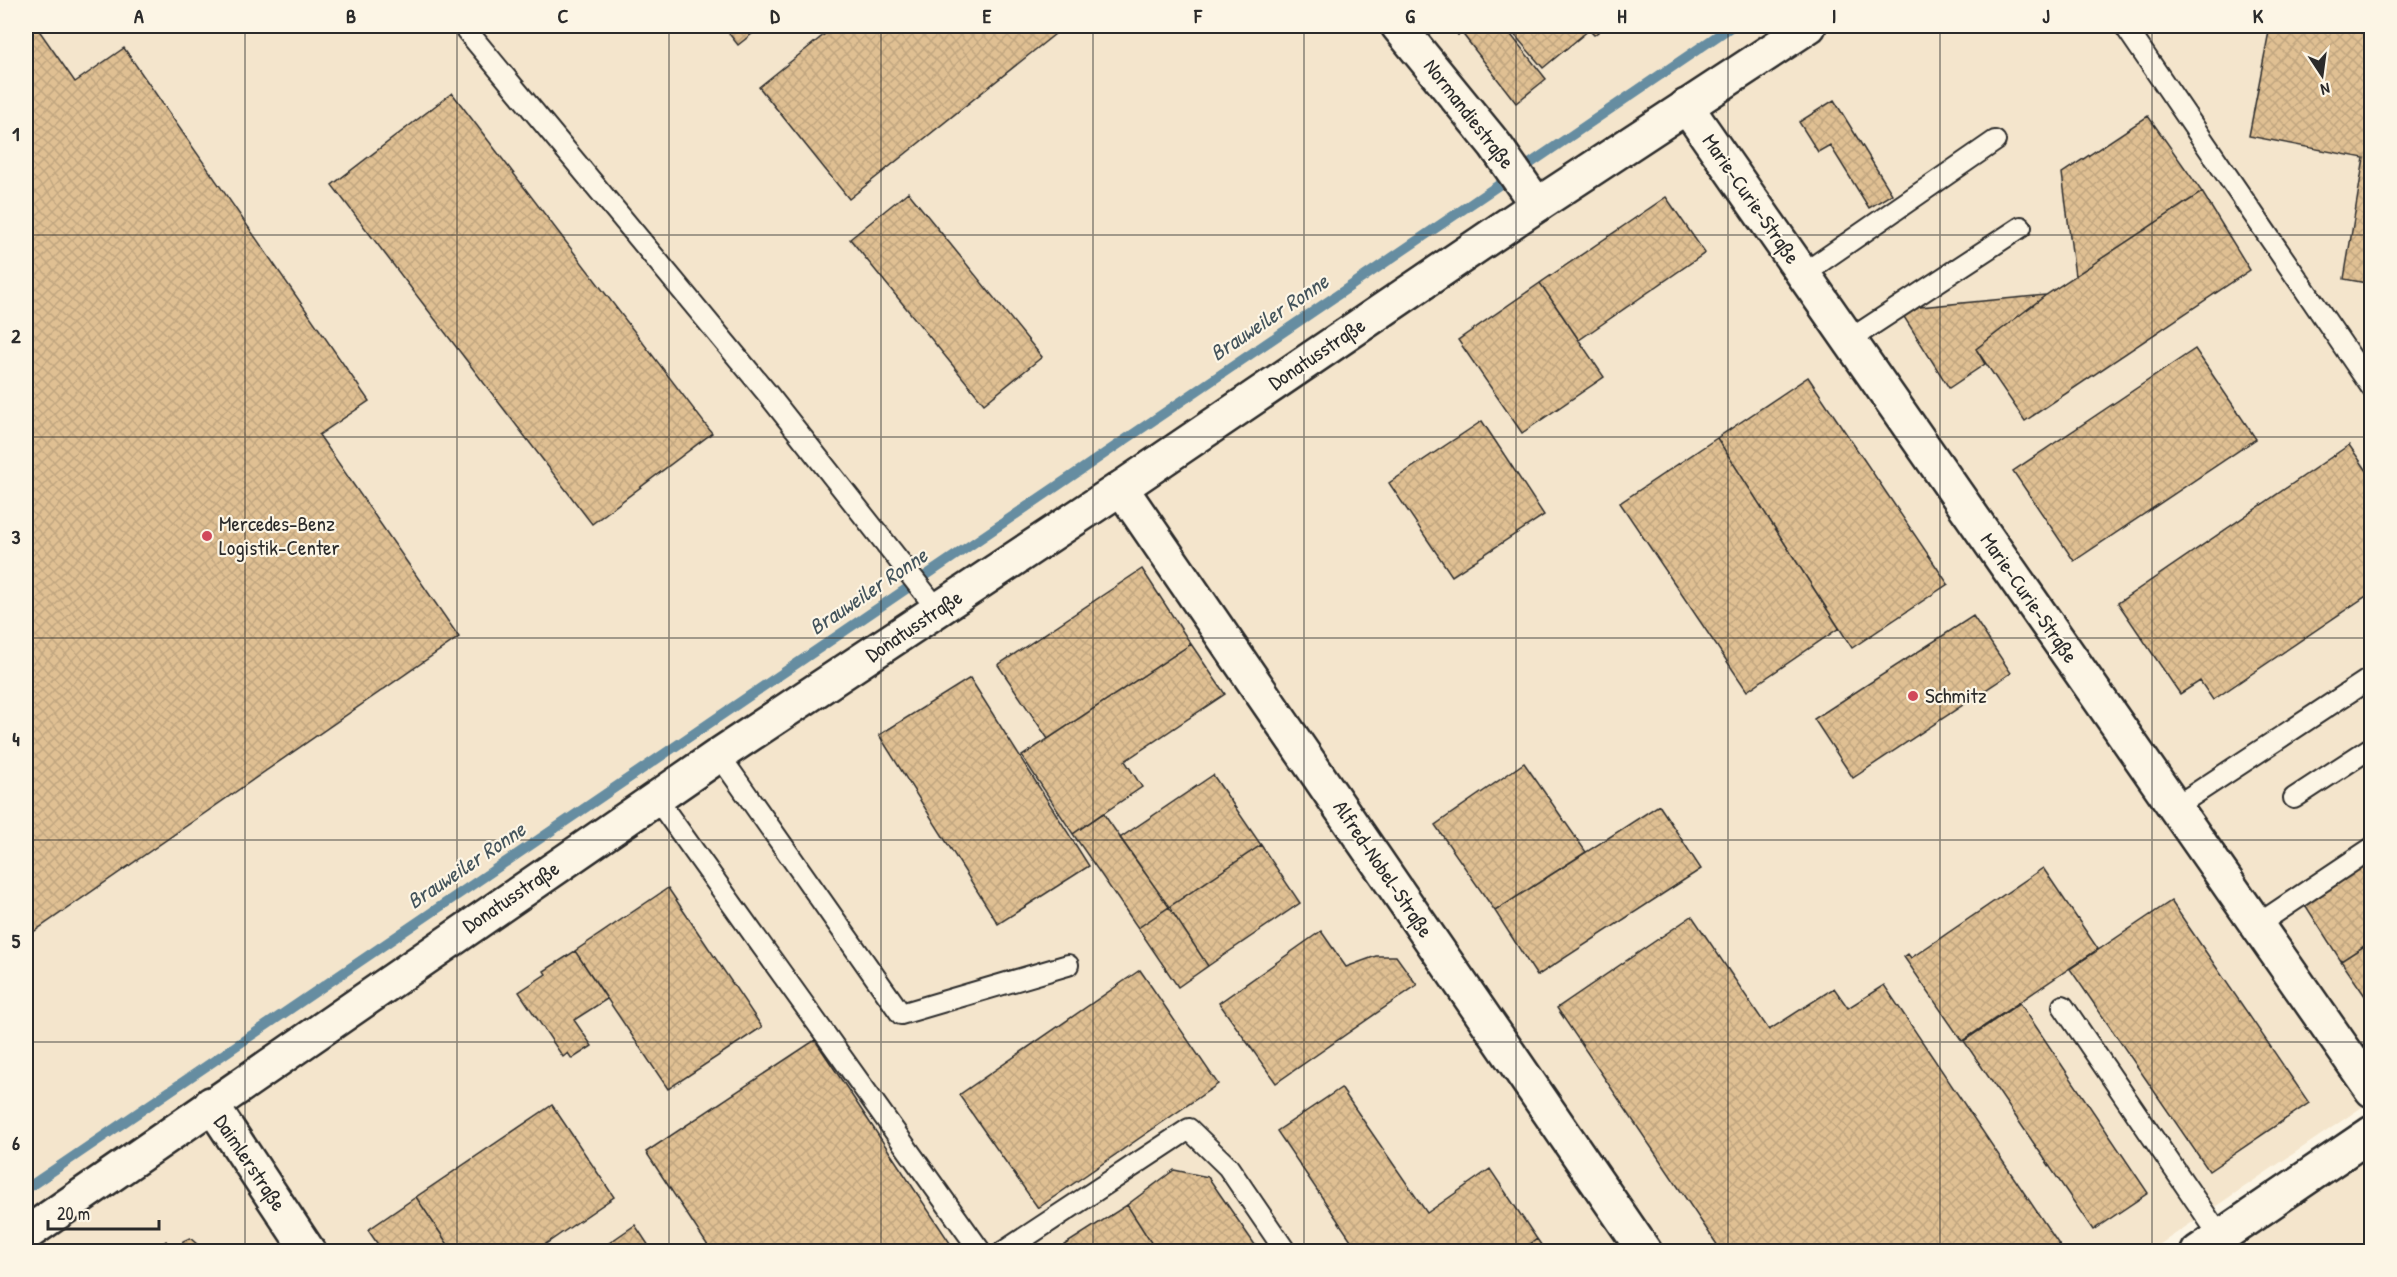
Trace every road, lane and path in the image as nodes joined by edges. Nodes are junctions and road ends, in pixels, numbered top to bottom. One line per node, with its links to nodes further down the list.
1 (463, 26): 13 (lane)
2 (1398, 26): 7 (street, Normandiestraße)
3 (1809, 26): 5 (street, Donatusstraße)
4 (2125, 26): 11 (lane)
5 (1686, 106): 7 (street, Donatusstraße); 9 (street, Marie-Curie-Straße)
6 (1995, 141): 9 (lane)
7 (1533, 198): 12 (street, Donatusstraße)
8 (2021, 227): 10 (lane)
9 (1803, 274): 10 (street, Marie-Curie-Straße)
10 (1849, 340): 19 (street, Marie-Curie-Straße)
11 (2372, 388)
12 (1121, 488): 13 (street, Donatusstraße); 33 (street, Alfred-Nobel-Straße)
13 (932, 604): 16 (street, Donatusstraße)
14 (2372, 677): 19 (lane)
15 (2372, 747): 18 (lane)
16 (719, 755): 17 (street, Donatusstraße); 22 (lane)
17 (656, 798): 25 (street, Donatusstraße); 30 (lane)
18 (2294, 798)
19 (2175, 807): 21 (street, Marie-Curie-Straße)
20 (2372, 848): 21 (lane)
21 (2257, 925): 24 (street, Marie-Curie-Straße)
22 (1068, 965)
23 (2063, 1006): 28 (lane)
24 (2372, 1090)
25 (211, 1104): 27 (street, Donatusstraße); 29 (street, Daimlerstraße)
26 (2372, 1133): 28 (street)
27 (26, 1234)
28 (2209, 1244)
29 (309, 1251)
30 (981, 1251)
31 (1003, 1251): 32 (lane)
32 (1286, 1251)
33 (1645, 1251)

